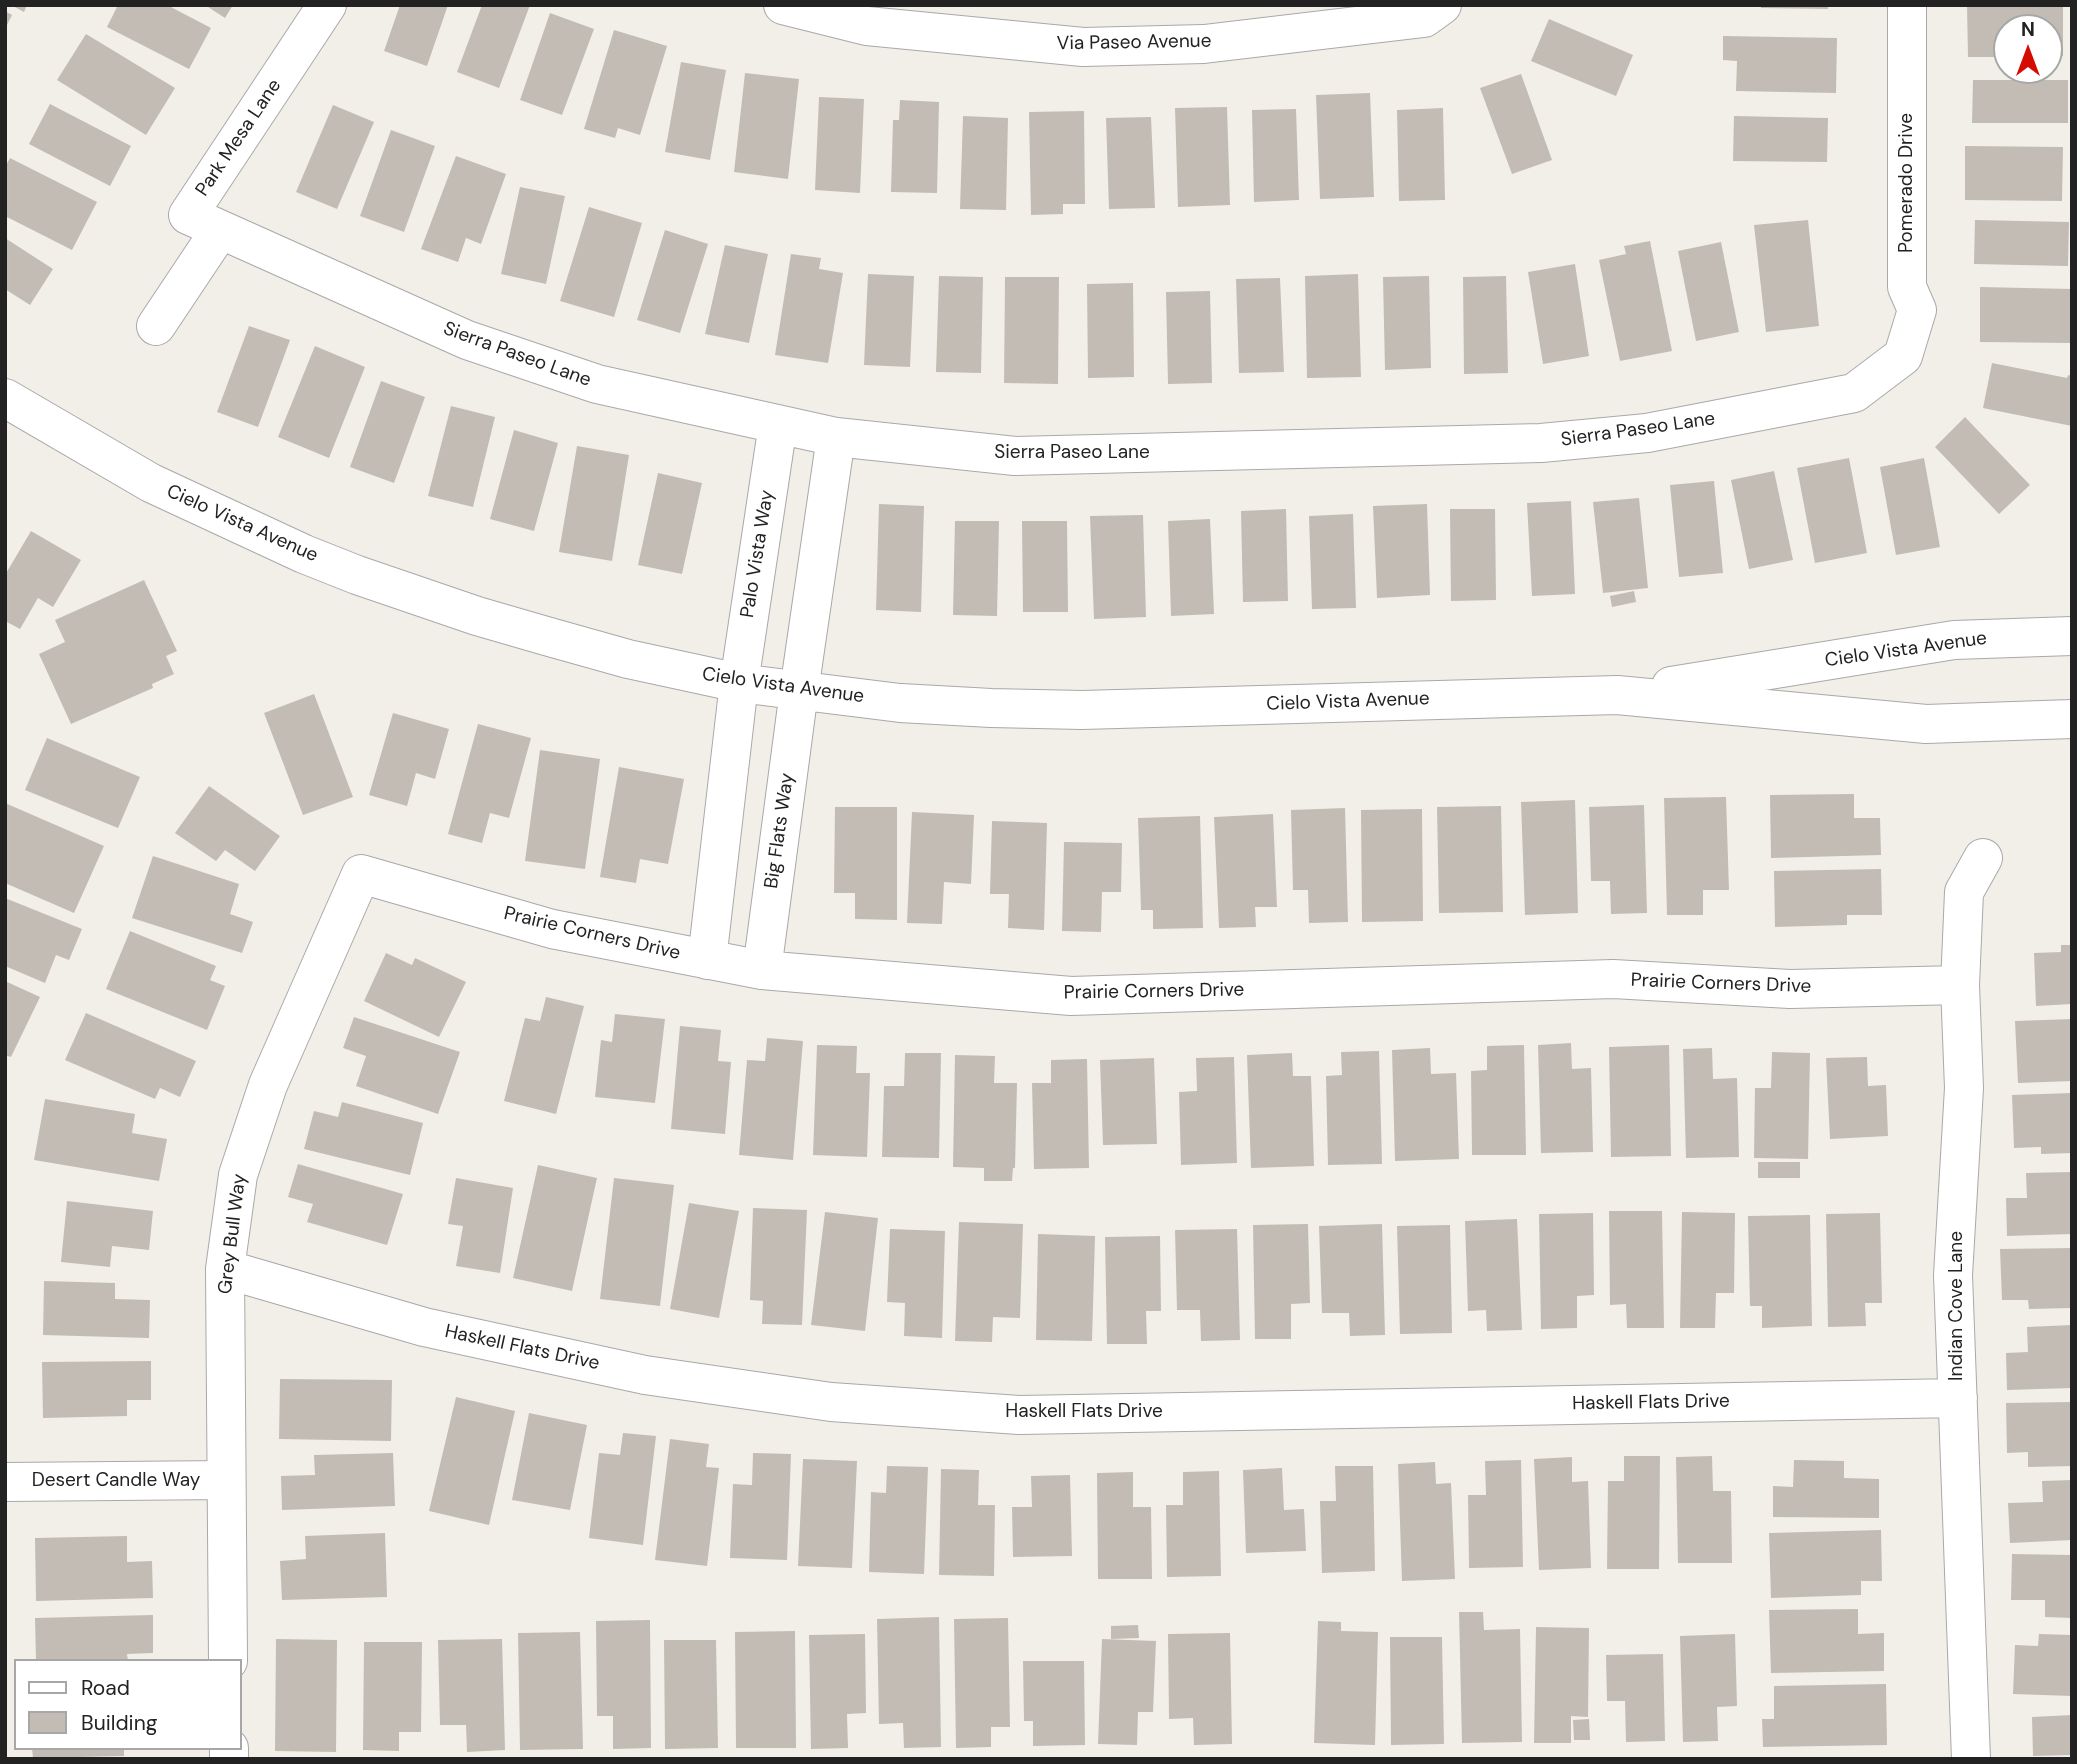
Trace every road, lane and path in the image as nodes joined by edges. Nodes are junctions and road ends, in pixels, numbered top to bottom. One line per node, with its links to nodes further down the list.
1 (327, 5): 5 (street, Park Mesa Lane)
2 (783, 5): 3 (street, Via Paseo Avenue)
3 (1442, 5)
4 (1907, 5): 7 (street, Pomerado Drive)
5 (220, 230): 6 (street); 9 (street, Sierra Paseo Lane)
6 (156, 326)
7 (1903, 356): 10 (street, Sierra Paseo Lane)
8 (5, 398): 12 (street, Cielo Vista Avenue)
9 (778, 424): 10 (street, Sierra Paseo Lane); 12 (street, Palo Vista Way)
10 (836, 437): 13 (street)
11 (2072, 636): 14 (street, Cielo Vista Avenue)
12 (739, 683): 13 (street, Cielo Vista Avenue); 18 (street)
13 (799, 691): 14 (street, Cielo Vista Avenue); 19 (street, Big Flats Way)
14 (1617, 695): 15 (street, Cielo Vista Avenue)
15 (2072, 719)
16 (1983, 858): 20 (street, Indian Cove Lane)
17 (361, 874): 18 (street, Prairie Corners Drive); 21 (street, Grey Bull Way)
18 (707, 960): 19 (street, Prairie Corners Drive)
19 (762, 970): 20 (street, Prairie Corners Drive)
20 (1960, 985): 22 (street, Indian Cove Lane)
21 (225, 1269): 22 (street, Haskell Flats Drive); 23 (street, Grey Bull Way)
22 (1958, 1398): 26 (street, Indian Cove Lane)
23 (226, 1480): 24 (street, Desert Candle Way); 25 (street, Grey Bull Way)
24 (5, 1482)
25 (228, 1659)
26 (1970, 1759)

